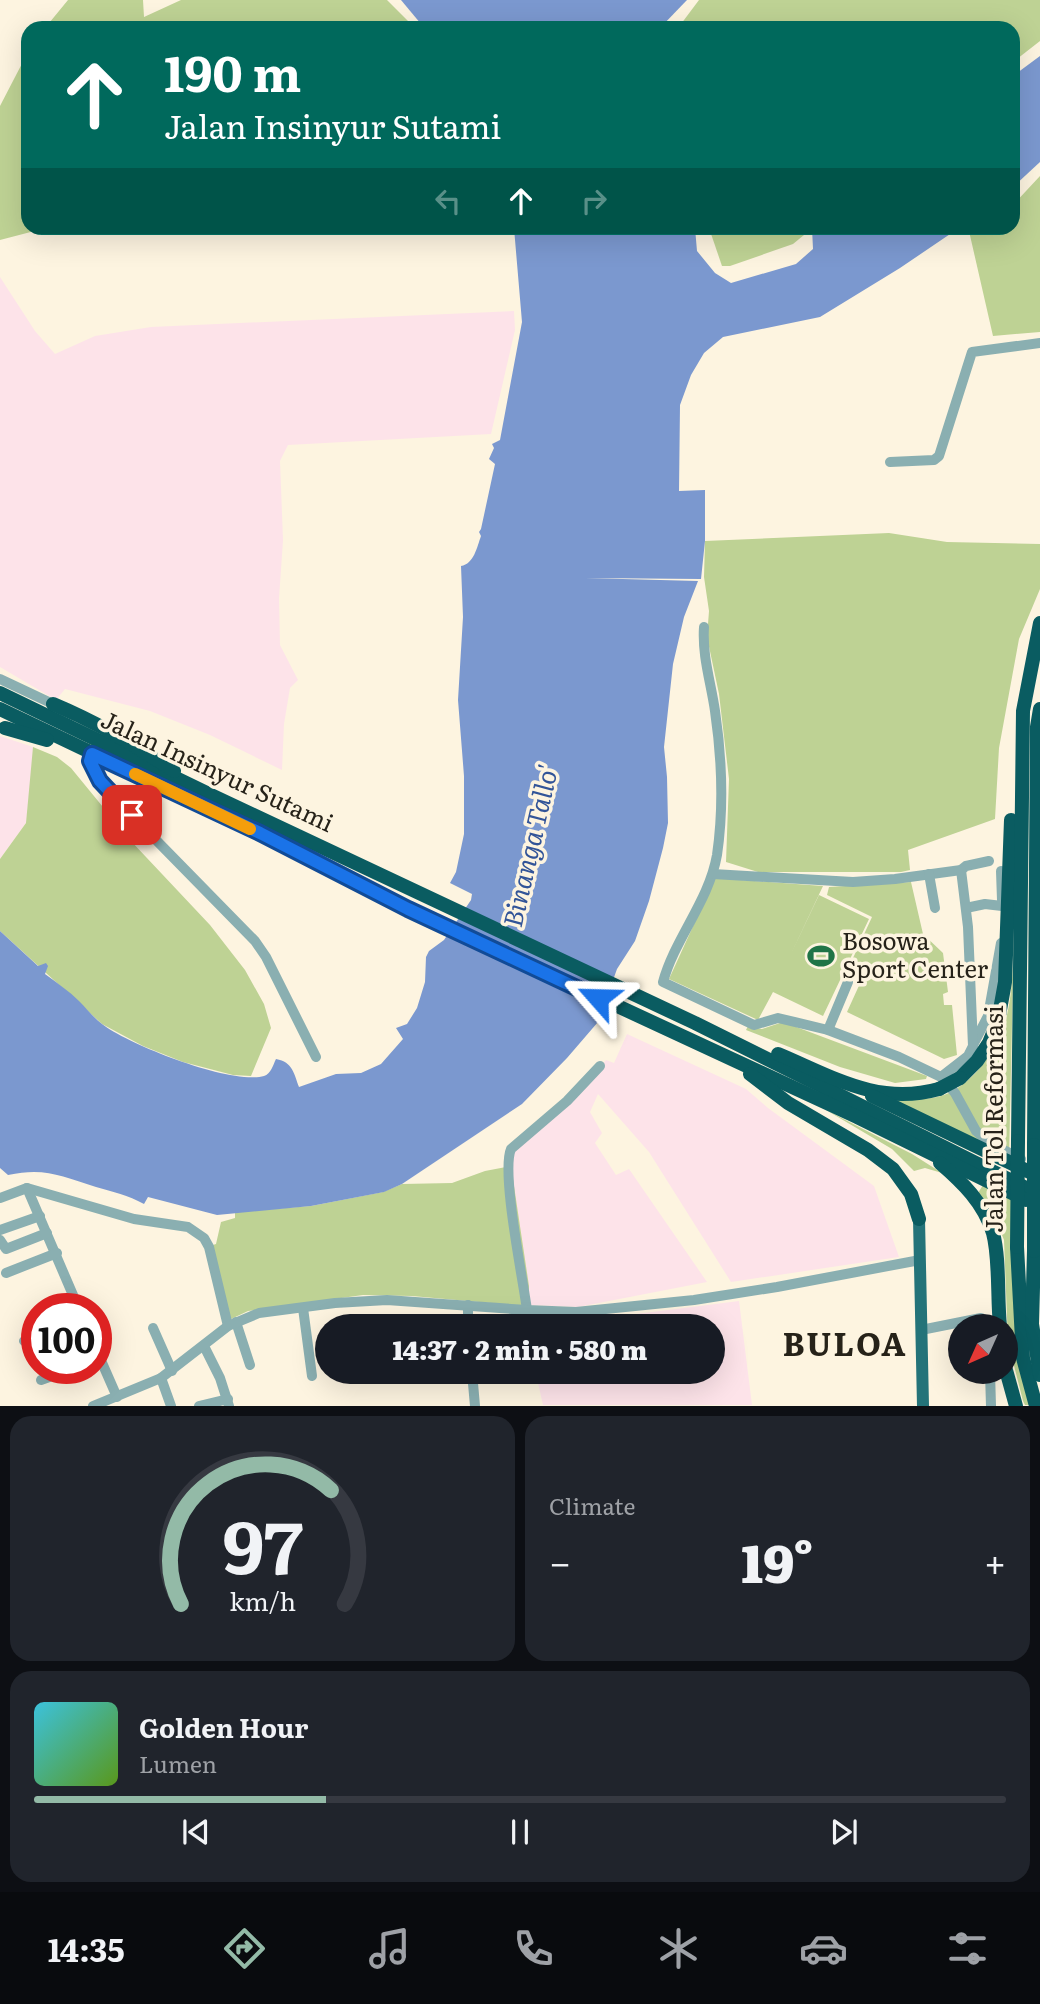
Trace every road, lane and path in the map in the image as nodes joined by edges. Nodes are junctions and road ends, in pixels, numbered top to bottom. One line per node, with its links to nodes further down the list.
1 (1040, 344): 2 (street)
2 (890, 462)
3 (1040, 623): 10 (highway, Jalan Tol Reformasi)
4 (704, 627): 19 (street)
5 (0, 679): 7 (street)
6 (0, 693): 14 (highway, Jalan Insinyur Sutami)
7 (53, 704): 14 (highway)
8 (0, 709): 13 (highway, Jalan Insinyur Sutami)
9 (1040, 709): 11 (highway, Jalan Tol Reformasi)
10 (1023, 711): 32 (highway, bridge); 78 (highway, Jalan Tol Reformasi, bridge)
11 (1037, 727): 15 (highway); 45 (highway, Jalan Tol Reformasi, bridge)
12 (2, 728): 13 (highway)
13 (88, 752): 28 (highway, Jalan Insinyur Sutami); 29 (street)
14 (211, 795): 25 (highway, Jalan Insinyur Sutami)
15 (1040, 813)
16 (989, 861): 17 (street)
17 (961, 870): 20 (street); 23 (street)
18 (1001, 871): 21 (street)
19 (713, 874): 20 (street); 26 (street)
20 (929, 874): 22 (street)
21 (1002, 906): 23 (street); 27 (street)
22 (935, 908)
23 (966, 908): 27 (street)
24 (848, 982): 26 (street)
25 (695, 1023): 31 (highway); 36 (highway)
26 (828, 1030): 32 (street)
27 (973, 1046): 32 (street)
28 (714, 1052): 33 (highway); 40 (highway)
29 (316, 1057)
30 (600, 1066): 52 (street)
31 (843, 1082): 32 (highway); 34 (highway)
32 (940, 1083): 34 (street)
33 (925, 1151): 38 (highway); 54 (highway)
34 (1037, 1173)
35 (27, 1188): 37 (street); 39 (street); 55 (street)
36 (1040, 1195)
37 (0, 1198)
38 (1040, 1207)
39 (40, 1216): 41 (street); 42 (street)
40 (919, 1219): 46 (main road)
41 (0, 1230)
42 (47, 1233): 43 (street); 44 (street)
43 (0, 1240)
44 (57, 1253): 47 (street); 48 (street)
45 (1034, 1254): 49 (highway); 62 (highway, Jalan Tol Reformasi)
46 (920, 1260): 52 (street); 58 (main road)
47 (6, 1273)
48 (73, 1293)
49 (1040, 1295)
50 (468, 1305): 51 (street); 52 (street); 53 (street)
51 (303, 1308): 55 (street); 63 (street)
52 (527, 1310)
53 (468, 1314)
54 (999, 1314)
55 (232, 1324): 59 (street); 60 (street)
56 (948, 1325): 58 (street)
57 (153, 1328): 61 (street)
58 (921, 1330): 75 (main road)
59 (204, 1346): 61 (street); 70 (street)
60 (250, 1365)
61 (172, 1371): 64 (street)
62 (1040, 1375)
63 (312, 1376)
64 (161, 1378): 69 (street); 72 (street)
65 (111, 1384): 69 (street)
66 (473, 1384): 74 (street)
67 (990, 1384): 76 (street)
68 (1010, 1384): 77 (highway)
69 (117, 1397): 71 (street)
70 (229, 1402): 73 (street)
71 (93, 1405)
72 (172, 1405)
73 (199, 1405)
74 (475, 1405)
75 (923, 1405)
76 (991, 1405)
77 (1016, 1405)
78 (1036, 1405)

